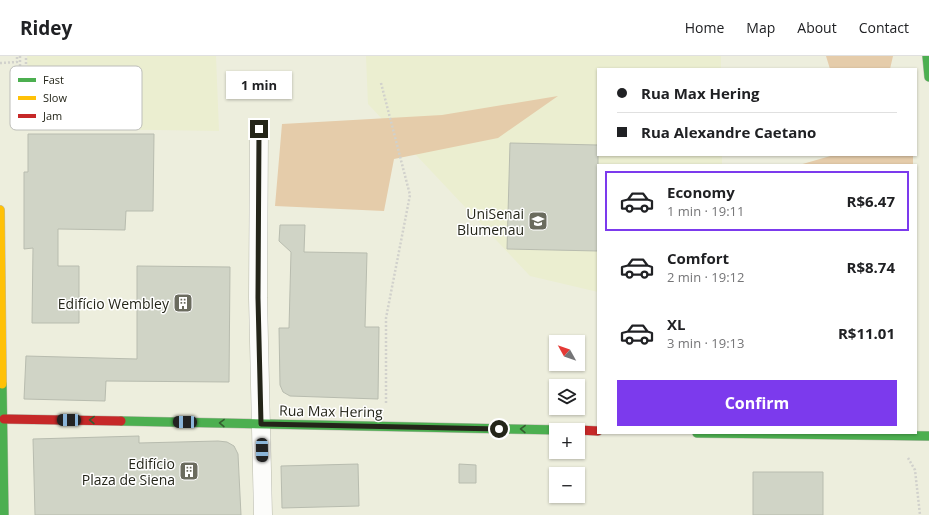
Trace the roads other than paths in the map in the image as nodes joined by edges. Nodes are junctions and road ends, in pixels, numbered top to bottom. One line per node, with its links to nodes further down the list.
1 (927, 56): 2 (street)
2 (929, 77)
3 (259, 129): 6 (street)
4 (0, 210): 5 (street)
5 (2, 419): 6 (street, Rua Max Hering, one-way to 5); 12 (street)
6 (261, 424): 7 (street, Rua Max Hering, one-way to 6); 13 (street)
7 (549, 430)
8 (585, 430): 9 (street)
9 (597, 431)
10 (762, 434): 11 (street)
11 (929, 436)
12 (4, 515)
13 (263, 515)

